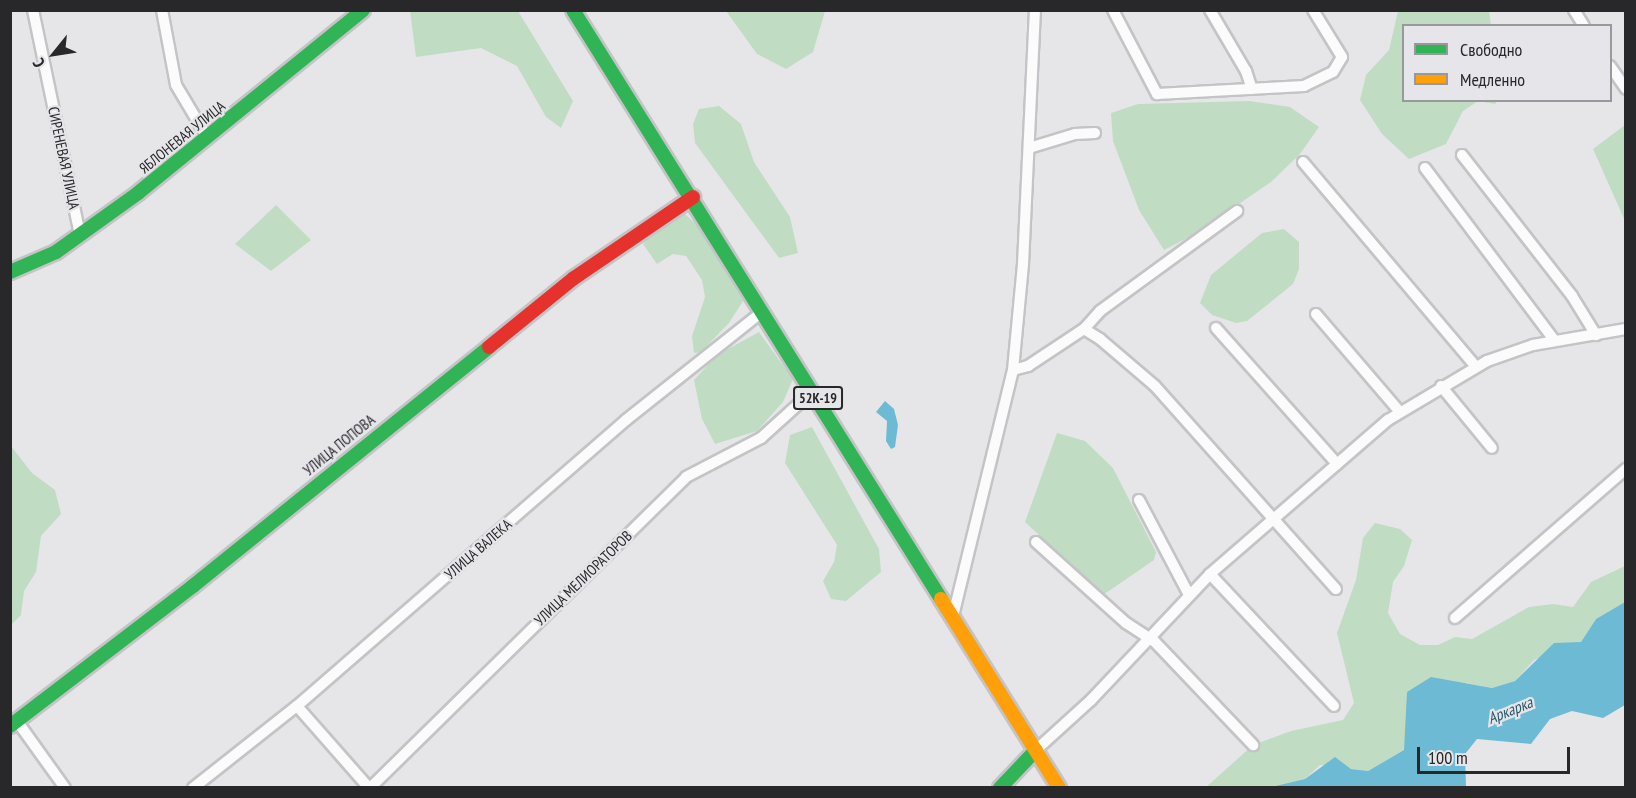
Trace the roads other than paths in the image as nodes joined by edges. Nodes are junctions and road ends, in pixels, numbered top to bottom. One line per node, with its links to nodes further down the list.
1 (33, 10): 22 (street, СИРЕНЕВАЯ УЛИЦА)
2 (162, 10): 15 (street)
3 (363, 10): 15 (street, ЯБЛОНЕВАЯ УЛИЦА)
4 (573, 10): 20 (street, 52К-19)
5 (1035, 10): 16 (street)
6 (1113, 10): 12 (street)
7 (1210, 10): 12 (street)
8 (1312, 10): 12 (street)
9 (1574, 10): 10 (street)
10 (1583, 24)
11 (1612, 68): 13 (street)
12 (1251, 89)
13 (1626, 89)
14 (1095, 133): 16 (street)
15 (207, 137): 22 (street, ЯБЛОНЕВАЯ УЛИЦА)
16 (1029, 148): 32 (street)
17 (1462, 155): 29 (street)
18 (1303, 162): 31 (street)
19 (1425, 168): 30 (street)
20 (693, 197): 24 (street, 52К-19); 50 (street, УЛИЦА ПОПОВА)
21 (1237, 211): 27 (street)
22 (80, 236): 23 (street, ЯБЛОНЕВАЯ УЛИЦА)
23 (10, 272)
24 (763, 311): 34 (street, 52К-19); 48 (street, УЛИЦА ВАЛЕКА)
25 (1316, 314): 35 (street)
26 (1216, 328): 37 (street)
27 (1084, 329): 32 (street); 40 (street)
28 (1626, 329): 29 (street)
29 (1596, 335): 30 (street)
30 (1555, 341): 31 (street)
31 (1476, 367): 33 (street)
32 (1013, 370): 45 (street)
33 (1441, 386): 35 (street); 36 (street)
34 (813, 391): 45 (street, 52К-19); 55 (street, УЛИЦА МЕЛИОРАТОРОВ)
35 (1400, 412): 37 (street)
36 (1492, 448)
37 (1337, 464): 40 (street)
38 (1626, 469): 46 (street)
39 (1139, 500): 44 (street)
40 (1272, 519): 42 (street); 43 (street)
41 (1036, 542): 47 (street)
42 (1210, 574): 44 (street); 49 (street)
43 (1336, 589)
44 (1189, 595): 47 (street)
45 (953, 616): 52 (street, 52К-19)
46 (1455, 618)
47 (1146, 638): 51 (street); 52 (street)
48 (297, 706): 54 (street, УЛИЦА ВАЛЕКА); 55 (street)
49 (1334, 706)
50 (14, 723): 53 (street)
51 (1253, 745)
52 (1036, 750): 56 (street); 57 (street, 52К-19)
53 (65, 788)
54 (193, 788)
55 (369, 788)
56 (1000, 788)
57 (1059, 788)

